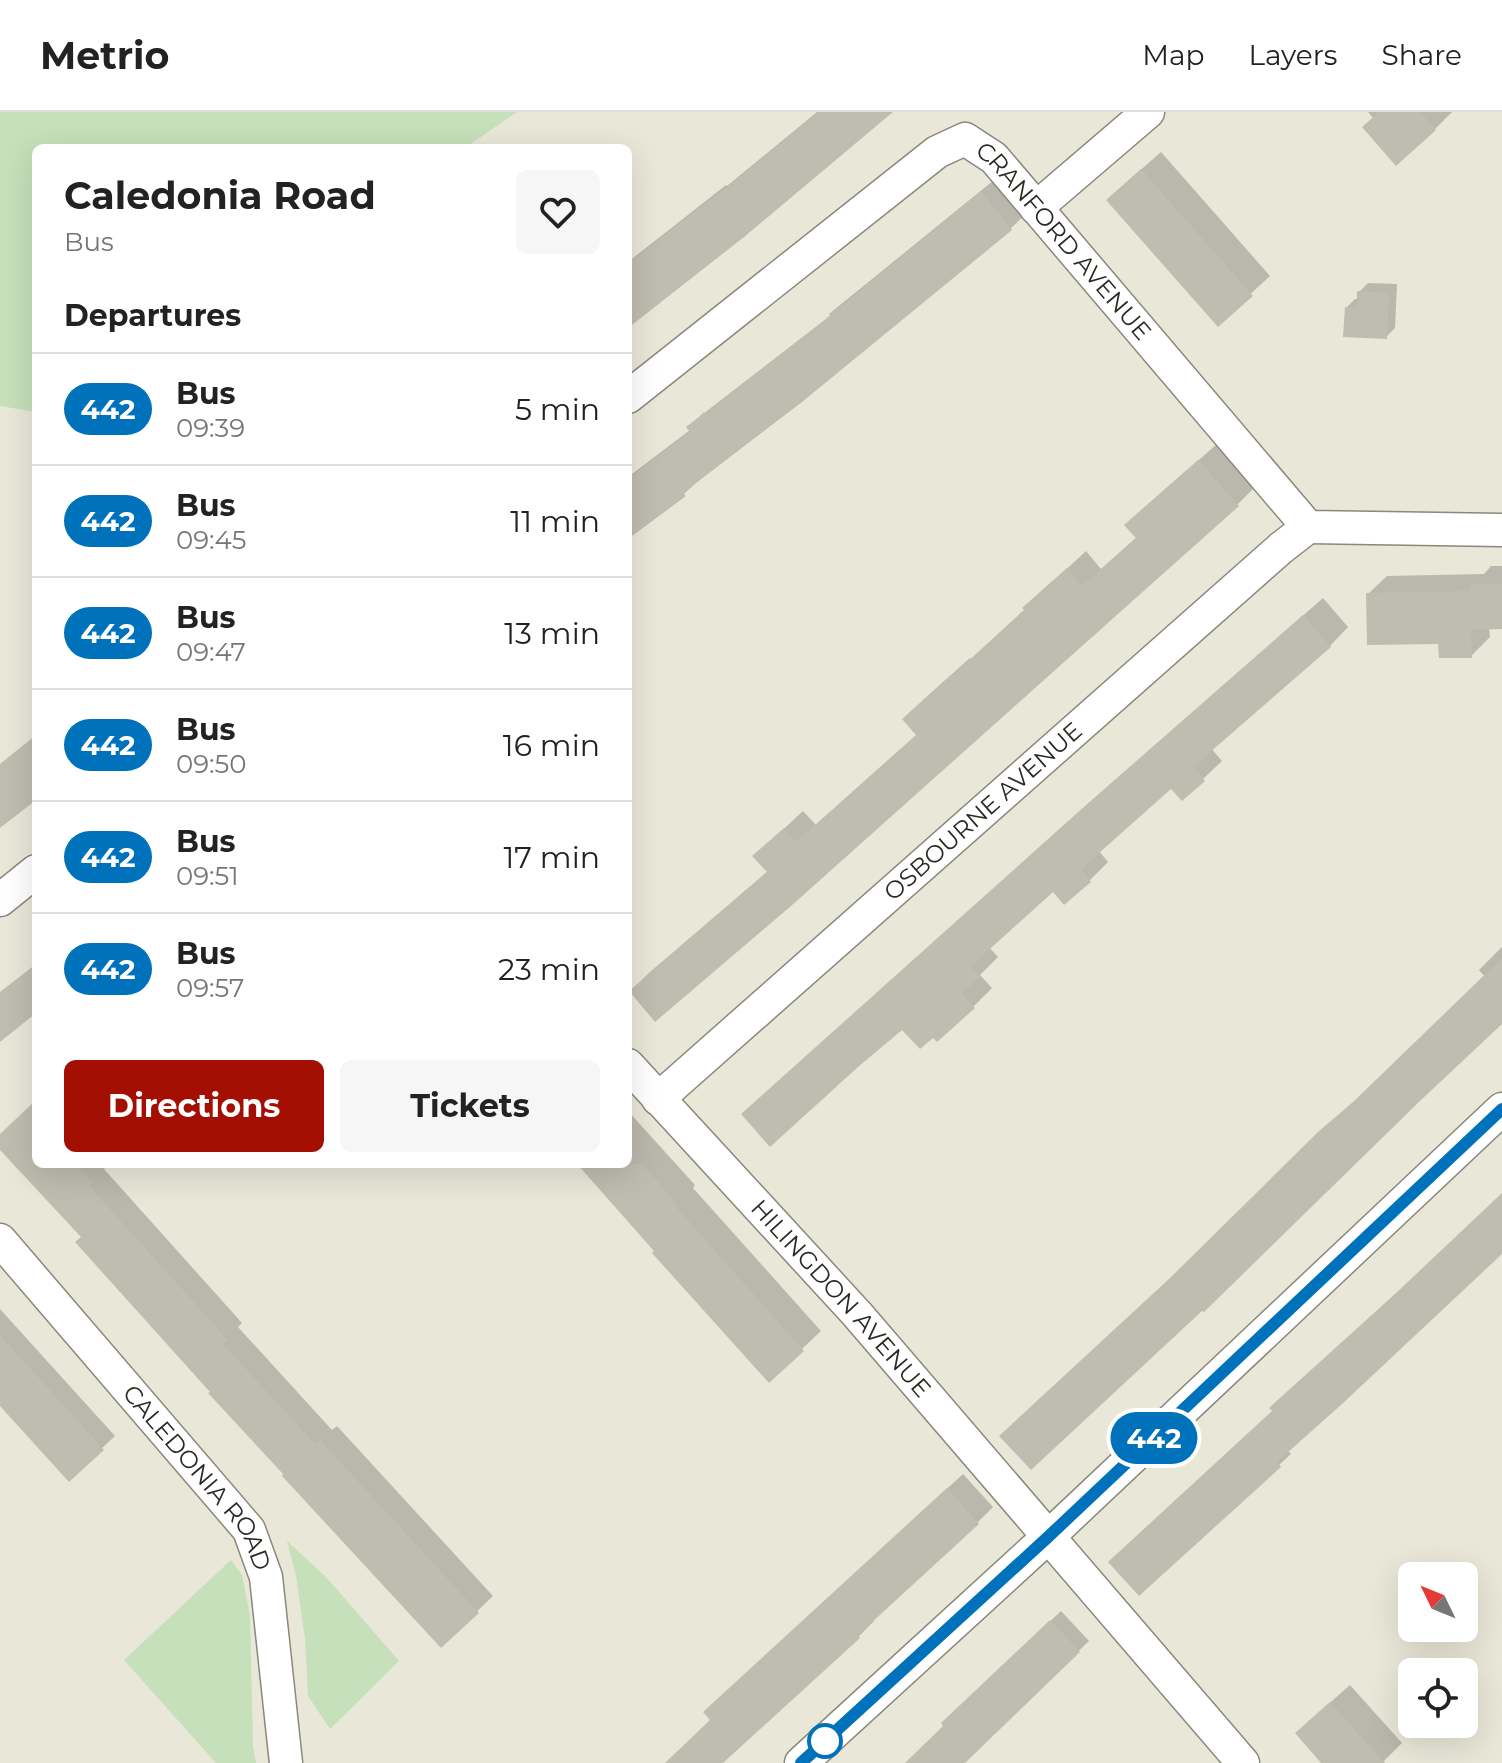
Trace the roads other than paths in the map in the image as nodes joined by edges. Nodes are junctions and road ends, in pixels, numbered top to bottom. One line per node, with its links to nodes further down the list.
1 (1148, 112): 3 (street)
2 (967, 126): 3 (street, CRANFORD AVENUE); 4 (street, CRANFORD AVENUE)
3 (1036, 208): 5 (street, CRANFORD AVENUE)
4 (632, 394)
5 (1308, 527): 6 (street); 10 (street, OSBOURNE AVENUE)
6 (1502, 530)
7 (32, 874): 8 (street)
8 (0, 900)
9 (632, 1070): 10 (street, HILINGDON AVENUE)
10 (658, 1099): 13 (street, HILINGDON AVENUE)
11 (1502, 1109): 13 (street)
12 (0, 1240): 14 (street, CALEDONIA ROAD)
13 (1048, 1537): 15 (street); 16 (street, HILINGDON AVENUE)
14 (286, 1763)
15 (801, 1763)
16 (1243, 1763)

